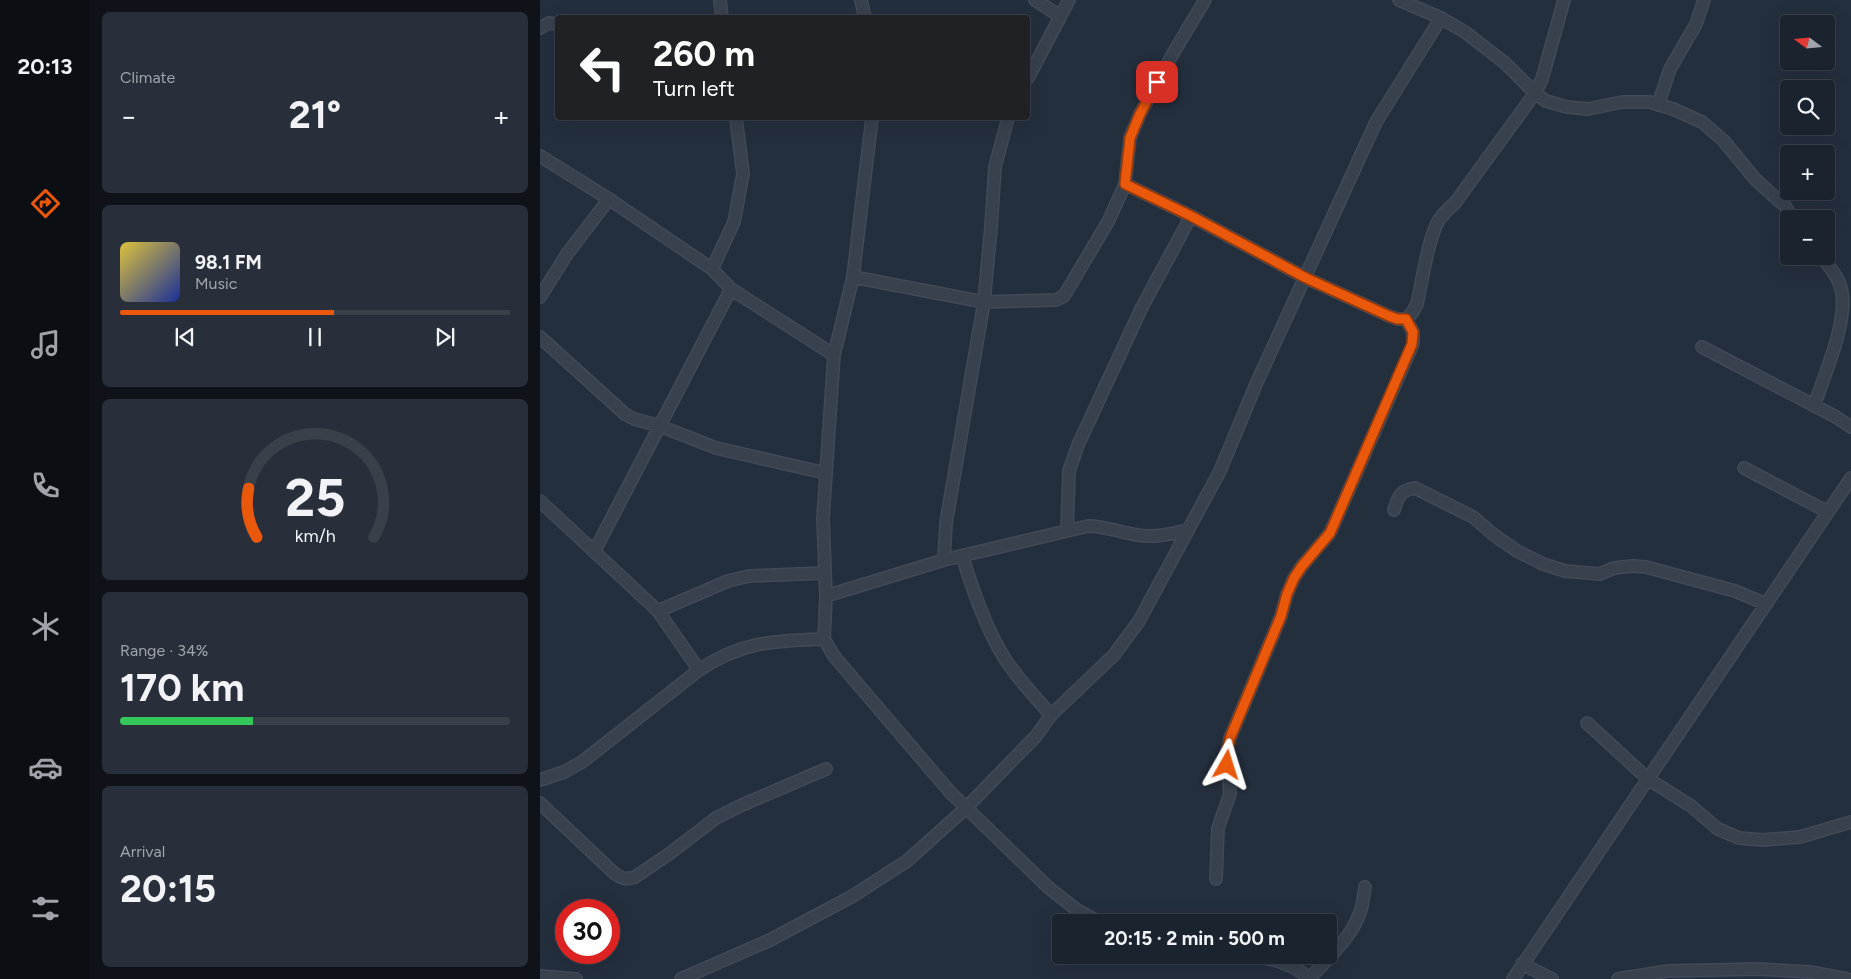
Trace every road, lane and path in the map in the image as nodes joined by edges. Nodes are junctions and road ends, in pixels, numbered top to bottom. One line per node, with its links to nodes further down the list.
1 (720, 0): 9 (street)
2 (861, 0): 10 (street)
3 (1034, 0): 11 (street)
4 (1069, 0): 11 (street)
5 (1205, 0): 22 (street)
6 (1399, 0): 12 (street)
7 (1564, 0): 16 (street)
8 (1704, 0): 17 (street)
9 (722, 15)
10 (864, 15)
11 (1060, 16): 15 (street)
12 (1441, 18): 16 (street); 29 (street)
13 (555, 24): 14 (street)
14 (540, 28)
15 (1030, 74)
16 (1535, 93): 17 (street); 33 (street)
17 (1658, 105): 24 (street)
18 (736, 120): 27 (street)
19 (872, 120): 28 (street)
20 (1007, 120): 32 (street)
21 (540, 156): 23 (street)
22 (1125, 184): 25 (street); 32 (street)
23 (609, 199): 27 (street); 31 (street)
24 (1788, 210)
25 (1191, 216): 29 (street); 47 (street)
26 (1828, 265): 37 (street)
27 (712, 269): 30 (street)
28 (853, 277): 32 (street); 36 (street)
29 (1306, 278): 33 (street); 46 (street)
30 (731, 289): 36 (street); 38 (street)
31 (540, 297)
32 (984, 302): 50 (street)
33 (1406, 319): 65 (street)
34 (540, 337): 38 (street)
35 (1702, 347): 37 (street)
36 (834, 355): 41 (street)
37 (1814, 406): 39 (street)
38 (660, 426): 41 (street); 48 (street)
39 (1851, 427)
40 (1744, 468): 45 (street)
41 (826, 473): 51 (street)
42 (1851, 478): 45 (street)
43 (540, 501): 48 (street)
44 (1394, 510): 53 (street)
45 (1828, 512): 53 (street)
46 (1188, 530): 47 (street); 57 (street)
47 (1067, 531): 49 (street)
48 (594, 552): 54 (street)
49 (962, 556): 50 (street); 57 (street)
50 (944, 560): 52 (street)
51 (824, 573): 52 (street); 54 (street)
52 (826, 596): 55 (street)
53 (1766, 604): 60 (street)
54 (658, 611): 56 (street)
55 (824, 639): 56 (street); 63 (street)
56 (698, 670): 61 (street)
57 (1051, 715): 63 (street)
58 (1587, 723): 60 (street)
59 (826, 769): 62 (street)
60 (1648, 779): 64 (street); 69 (street)
61 (540, 780)
62 (540, 803)
63 (966, 808): 67 (street); 73 (street)
64 (1851, 822)
65 (1216, 879)
66 (1364, 887): 74 (street)
67 (1084, 914)
68 (1286, 964): 74 (street)
69 (1522, 964): 75 (street); 76 (street)
70 (1758, 974): 77 (street); 78 (street)
71 (540, 976): 72 (street)
72 (576, 979)
73 (680, 979)
74 (1310, 979)
75 (1513, 979)
76 (1552, 979)
77 (1618, 979)
78 (1847, 979)

